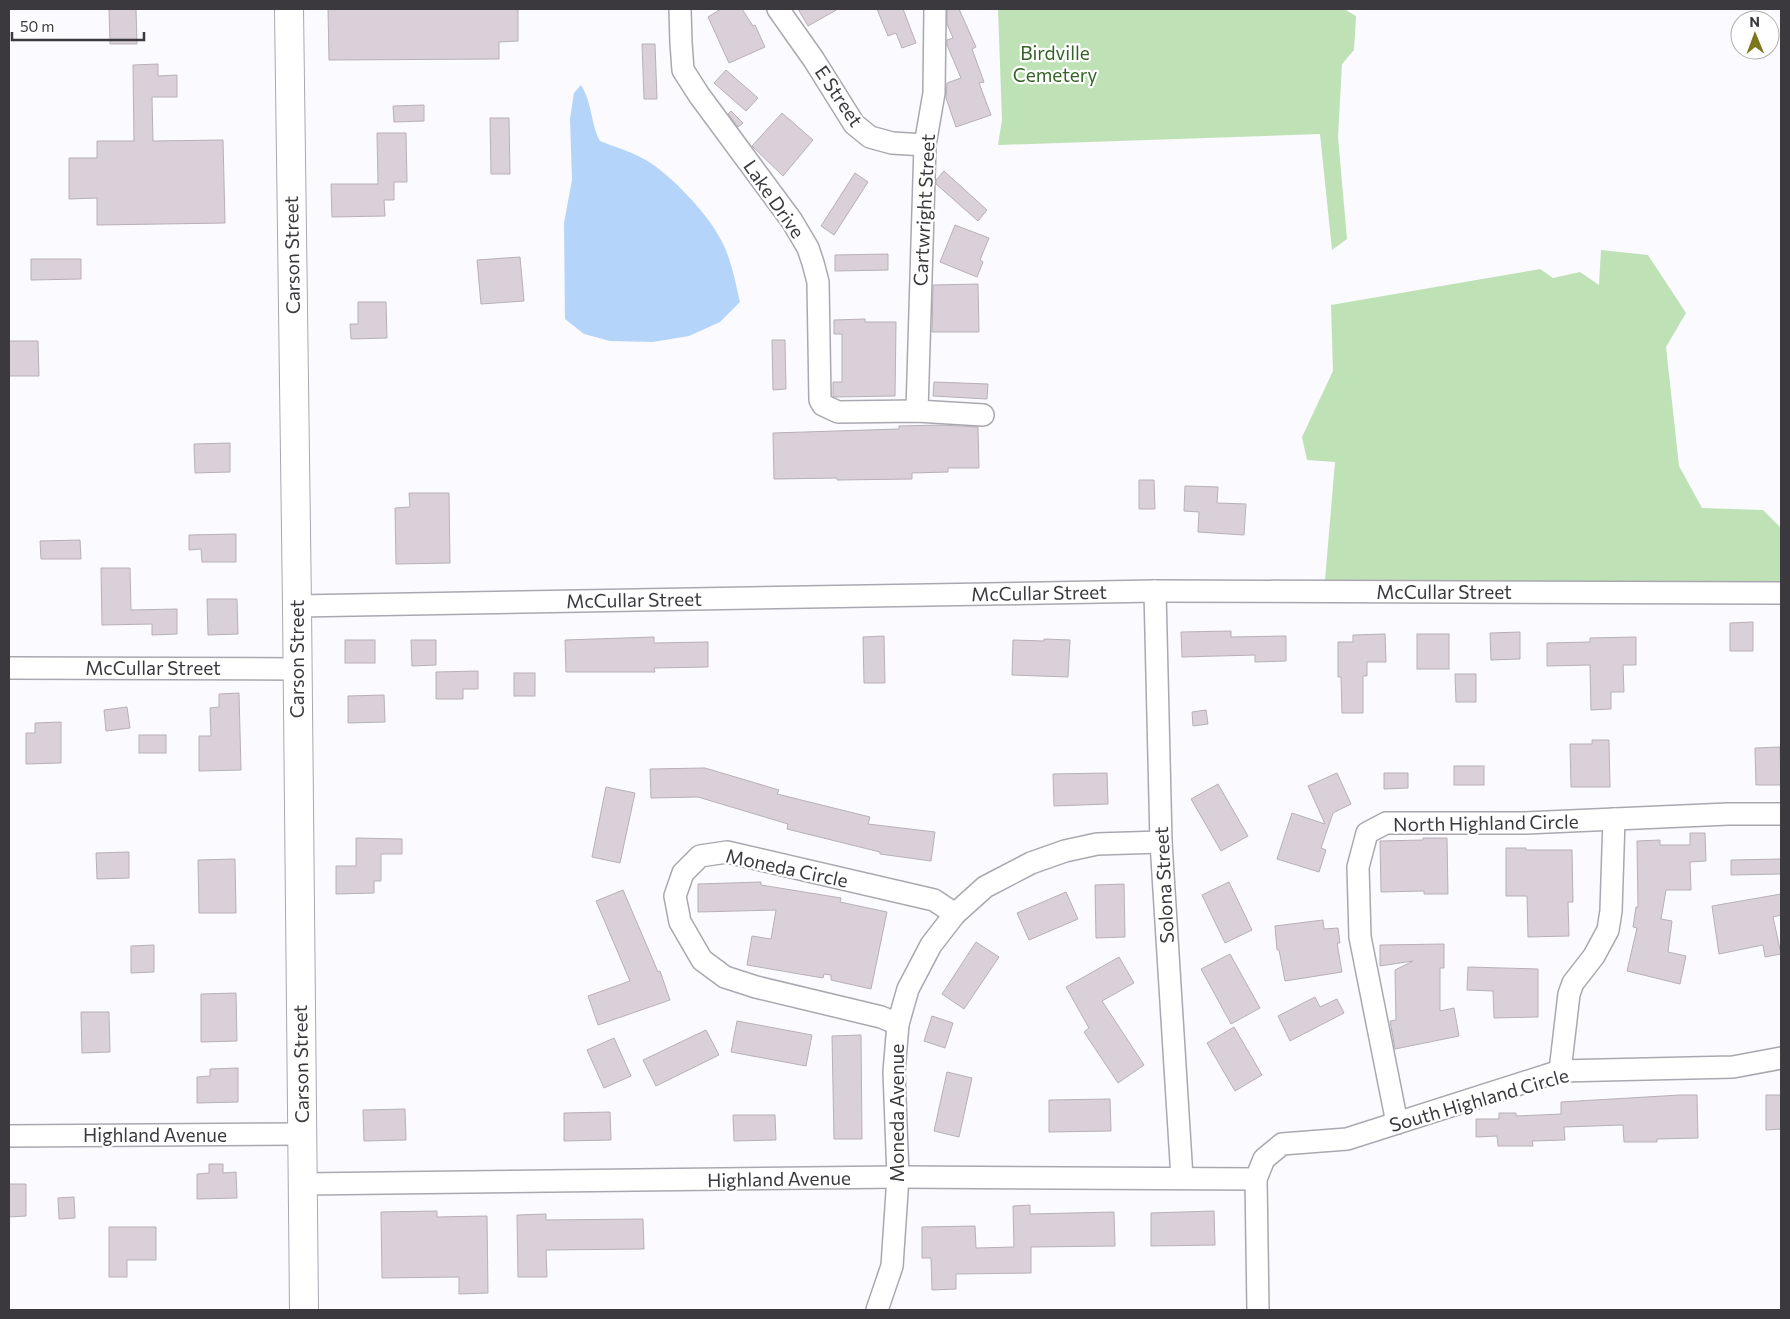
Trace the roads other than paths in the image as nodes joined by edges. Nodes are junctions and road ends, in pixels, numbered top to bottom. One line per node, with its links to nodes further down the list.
1 (289, 9): 10 (street, Carson Street)
2 (680, 9): 6 (street, Lake Drive)
3 (778, 9): 5 (street, E Street)
4 (934, 9): 5 (street, Cartwright Street)
5 (924, 145): 6 (street, Cartwright Street)
6 (917, 411): 7 (street)
7 (983, 415)
8 (1155, 591): 9 (street, McCullar Street); 10 (street, McCullar Street); 15 (street, Solona Street)
9 (1781, 592)
10 (297, 606): 12 (street, Carson Street)
11 (9, 668): 12 (street, McCullar Street)
12 (297, 669): 21 (street, Carson Street)
13 (1781, 814): 14 (street, North Highland Circle)
14 (1614, 819): 19 (street); 20 (street, North Highland Circle)
15 (1161, 842): 16 (street, Moneda Avenue); 24 (street, Solona Street)
16 (955, 914): 17 (street, Moneda Avenue); 17 (street, Moneda Circle)
17 (898, 1024): 23 (street, Moneda Avenue)
18 (1781, 1058): 19 (street, South Highland Circle)
19 (1560, 1071): 20 (street, South Highland Circle)
20 (1397, 1123): 25 (street, South Highland Circle)
21 (302, 1134): 22 (street, Highland Avenue); 26 (street, Carson Street)
22 (9, 1136)
23 (898, 1178): 24 (street, Highland Avenue); 26 (street, Highland Avenue); 28 (street, Moneda Avenue)
24 (1182, 1178): 25 (street, Highland Avenue)
25 (1256, 1179): 29 (street)
26 (302, 1184): 27 (street, Carson Street)
27 (304, 1310)
28 (877, 1310)
29 (1258, 1310)

